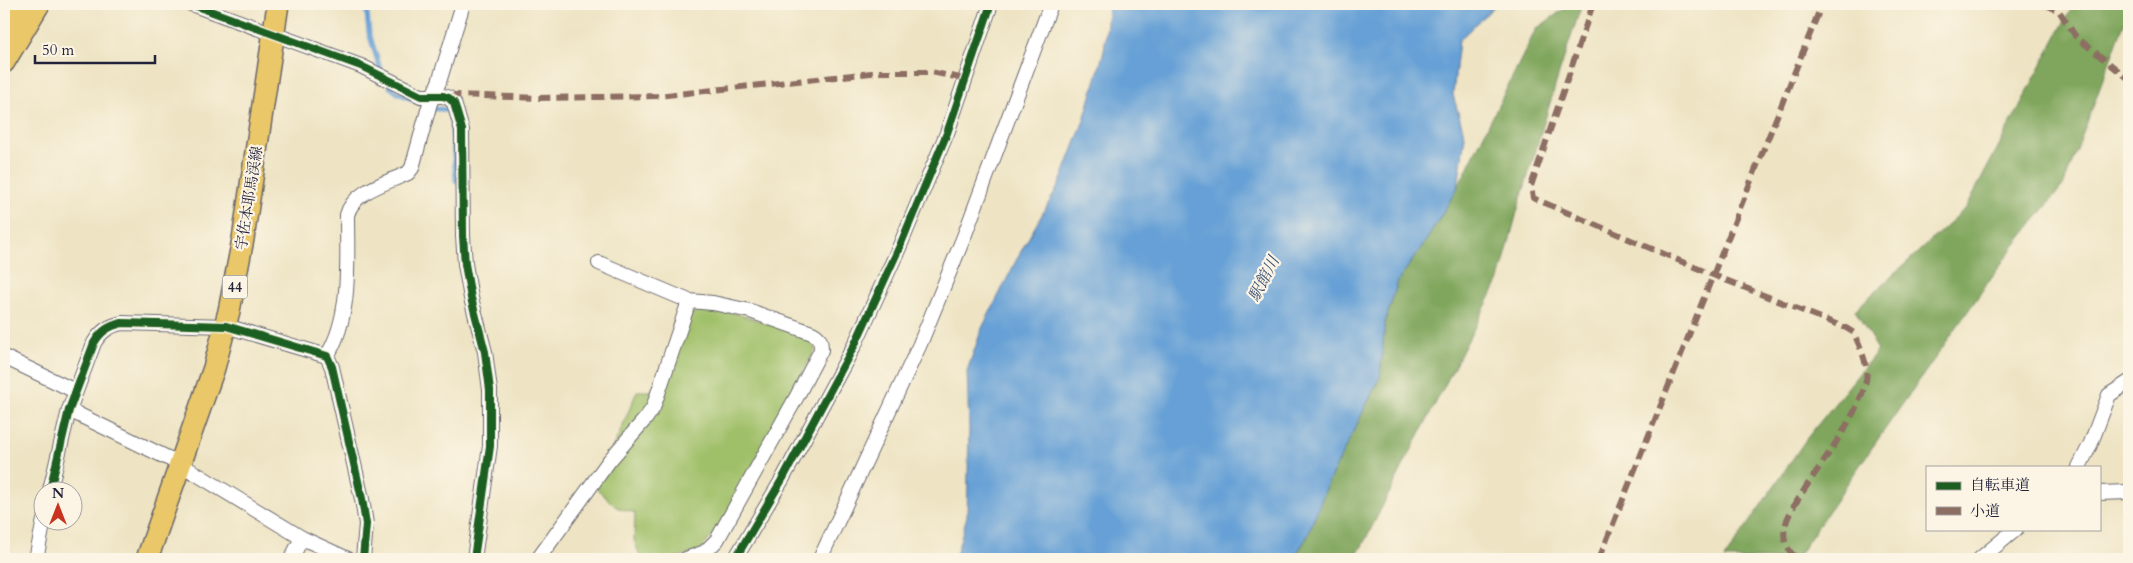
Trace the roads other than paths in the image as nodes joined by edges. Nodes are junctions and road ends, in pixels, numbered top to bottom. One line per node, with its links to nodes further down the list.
1 (16, 4): 8 (main road)
2 (39, 4): 10 (main road)
3 (191, 4): 9 (street)
4 (278, 4): 9 (main road, 宇佐本耶馬渓線 / 44)
5 (462, 4): 11 (street)
6 (991, 4): 36 (street)
7 (1051, 4): 37 (street)
8 (4, 24)
9 (273, 33): 11 (street); 14 (main road, 宇佐本耶馬渓線 / 44)
10 (4, 62)
11 (432, 97): 15 (street); 33 (street)
12 (599, 263): 13 (street)
13 (688, 301): 34 (street); 35 (street)
14 (226, 326): 15 (street); 18 (street); 20 (main road, 宇佐本耶馬渓線 / 44)
15 (327, 356): 32 (street)
16 (4, 357): 18 (street)
17 (2129, 382): 21 (street)
18 (75, 391): 19 (street)
19 (68, 410): 20 (street); 22 (street)
20 (180, 464): 27 (street); 29 (main road, 宇佐本耶馬渓線 / 44)
21 (2080, 466)
22 (52, 480)
23 (2129, 492): 24 (street)
24 (2100, 493)
25 (42, 530): 28 (street)
26 (2015, 530): 38 (street)
27 (302, 538): 30 (street); 31 (street)
28 (36, 559)
29 (147, 559)
30 (291, 559)
31 (348, 559)
32 (364, 559)
33 (474, 559)
34 (538, 559)
35 (686, 559)
36 (735, 559)
37 (820, 559)
38 (1980, 559)

